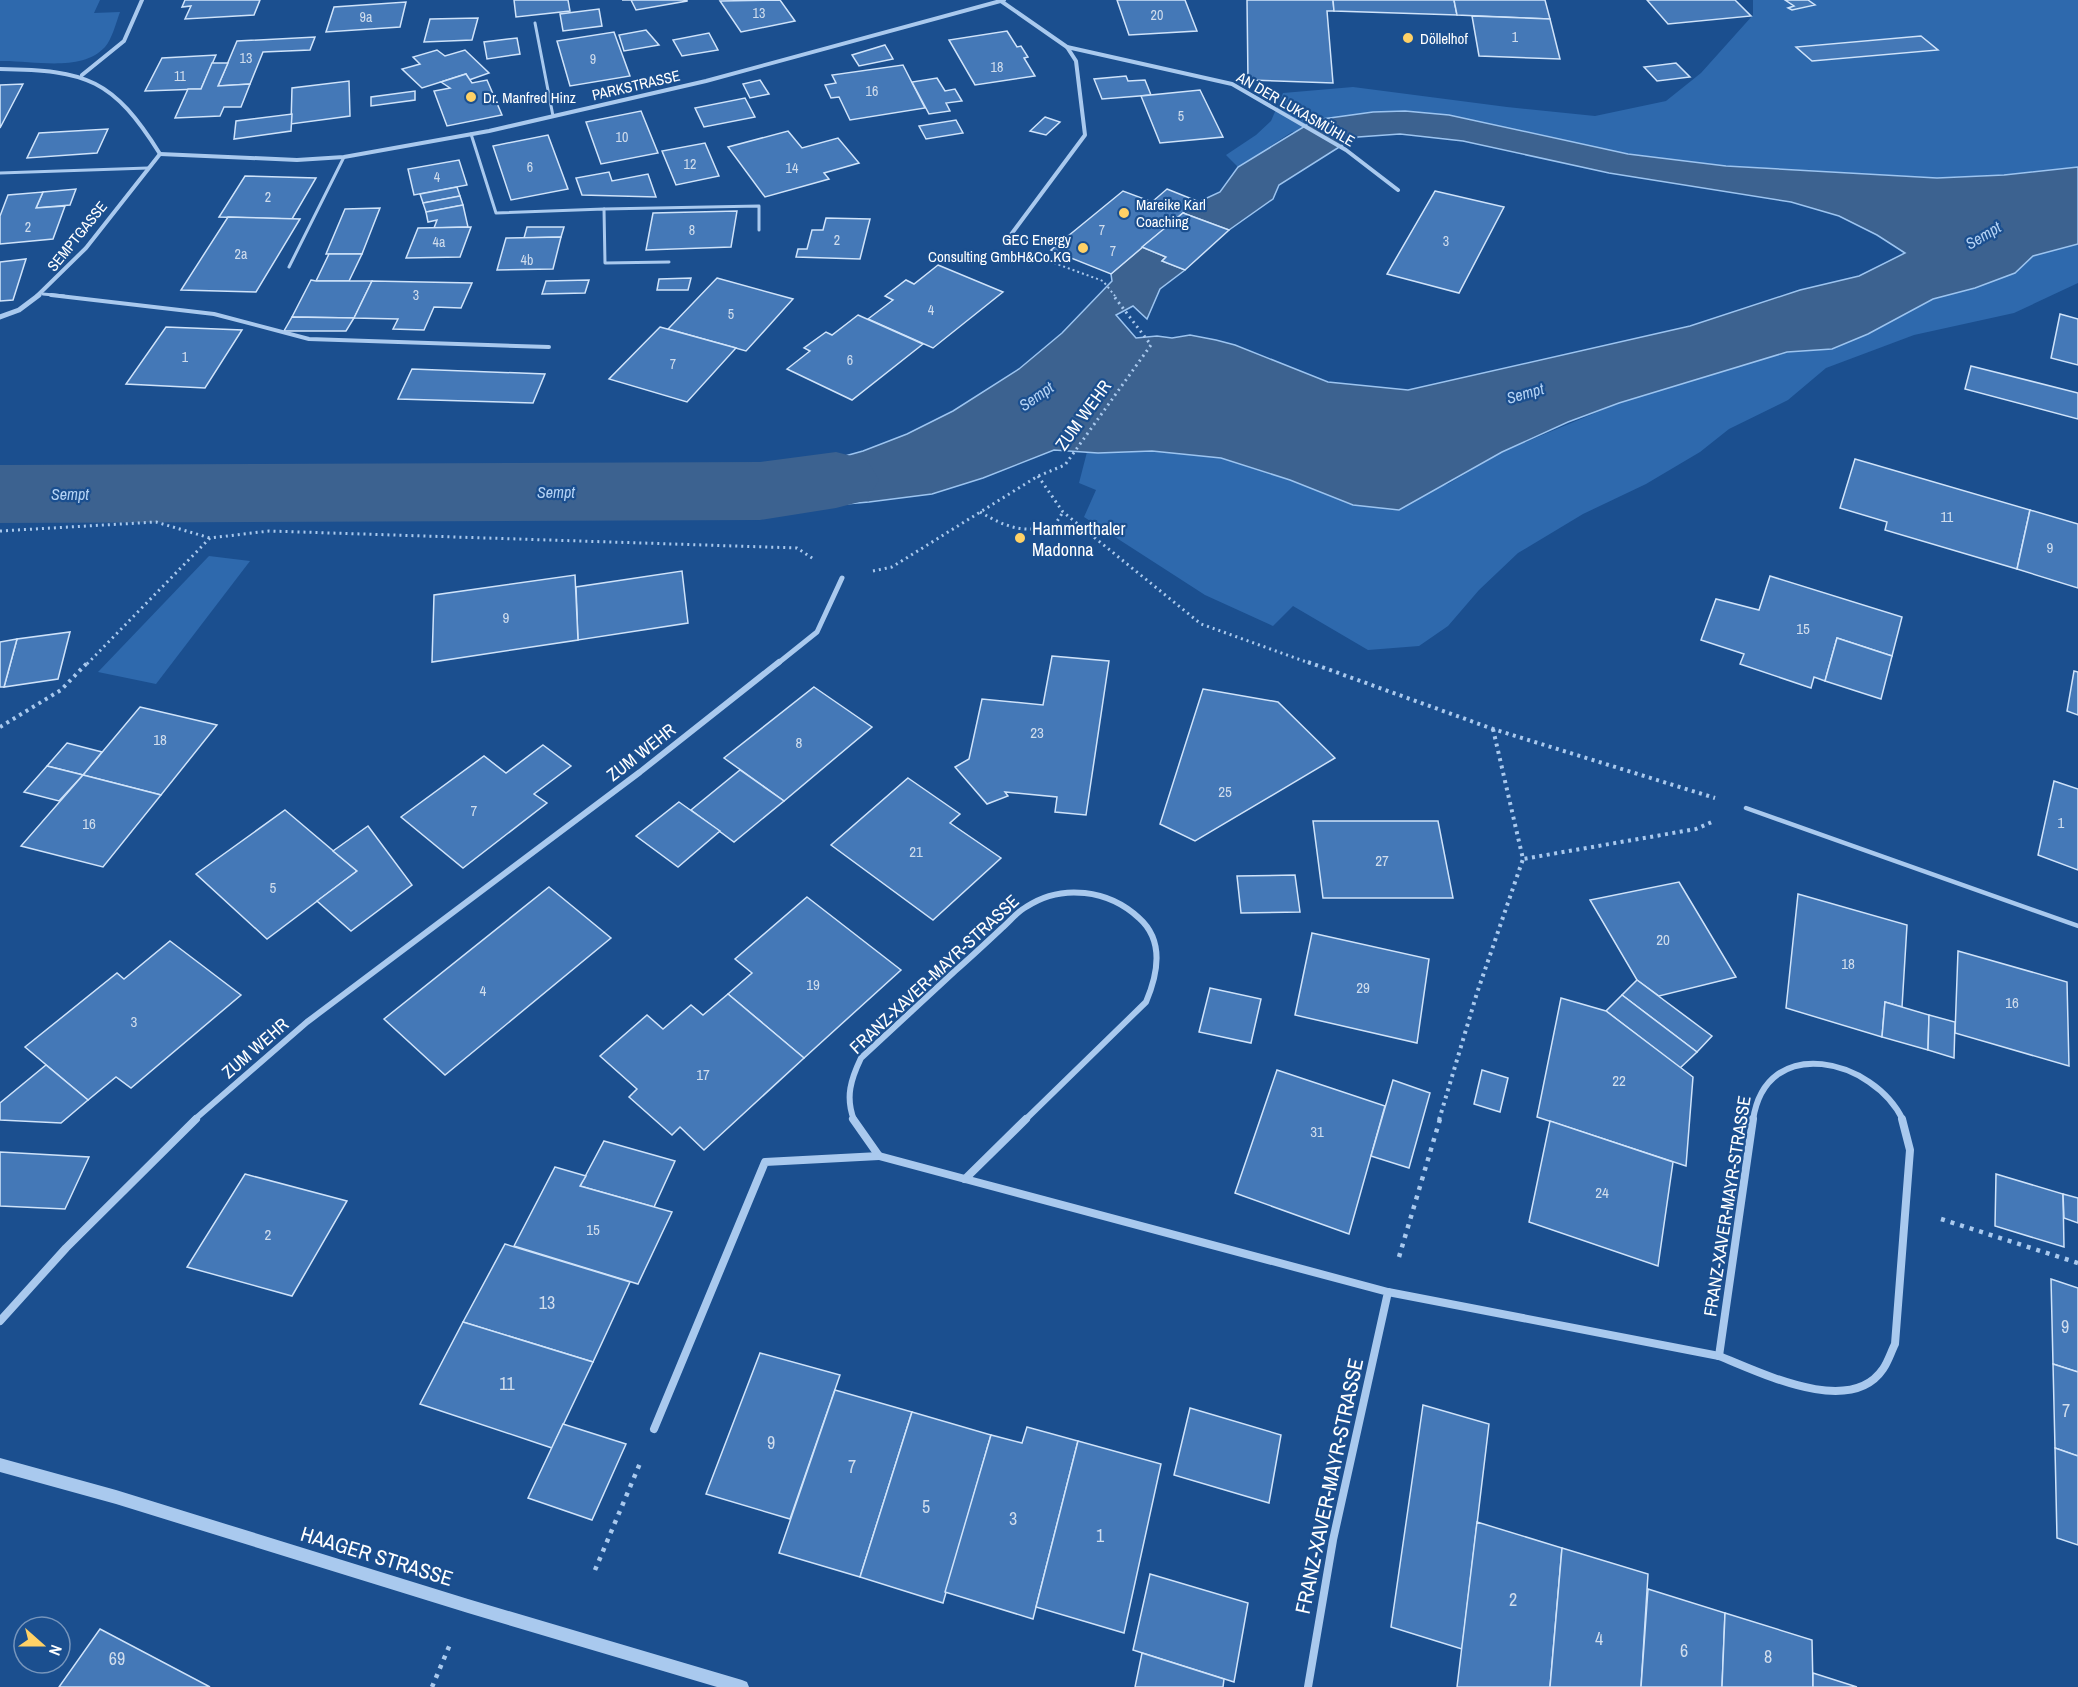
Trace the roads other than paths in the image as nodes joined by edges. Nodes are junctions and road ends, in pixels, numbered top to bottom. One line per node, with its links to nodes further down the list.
1 (142, 0): 6 (street)
2 (1002, 1): 4 (street, AN DER LUKASMÜHLE); 7 (street, PARKSTRASSE)
3 (535, 23): 7 (lane)
4 (1067, 46): 13 (street, AN DER LUKASMÜHLE); 16 (street)
5 (0, 69): 6 (street)
6 (82, 75): 9 (street)
7 (553, 116): 8 (street, PARKSTRASSE)
8 (471, 134): 10 (street, PARKSTRASSE); 14 (lane)
9 (160, 154): 10 (street, PARKSTRASSE); 11 (street, SEMPTGASSE)
10 (344, 157): 18 (lane)
11 (148, 168): 12 (lane); 19 (street, SEMPTGASSE)
12 (0, 173)
13 (1398, 190)
14 (604, 209): 15 (lane); 17 (lane)
15 (759, 230)
16 (1004, 244)
17 (669, 262)
18 (289, 267)
19 (43, 294): 20 (street, SEMPTGASSE); 21 (lane)
20 (0, 317)
21 (549, 347)
22 (842, 578): 28 (street, ZUM WEHR)
23 (1746, 808): 24 (lane)
24 (2078, 926)
25 (879, 1156): 26 (street, FRANZ-XAVER-MAYR-STRASSE); 26 (street, FRANZ-XAVER-MAYR-STRASSE); 30 (street, FRANZ-XAVER-MAYR-STRASSE)
26 (965, 1179): 27 (street, FRANZ-XAVER-MAYR-STRASSE)
27 (1388, 1292): 29 (street, FRANZ-XAVER-MAYR-STRASSE); 33 (street, FRANZ-XAVER-MAYR-STRASSE)
28 (0, 1321)
29 (1719, 1356): 29 (street, FRANZ-XAVER-MAYR-STRASSE)
30 (654, 1429)
31 (0, 1466): 32 (street, HAAGER STRASSE)
32 (742, 1687)
33 (1308, 1687)

